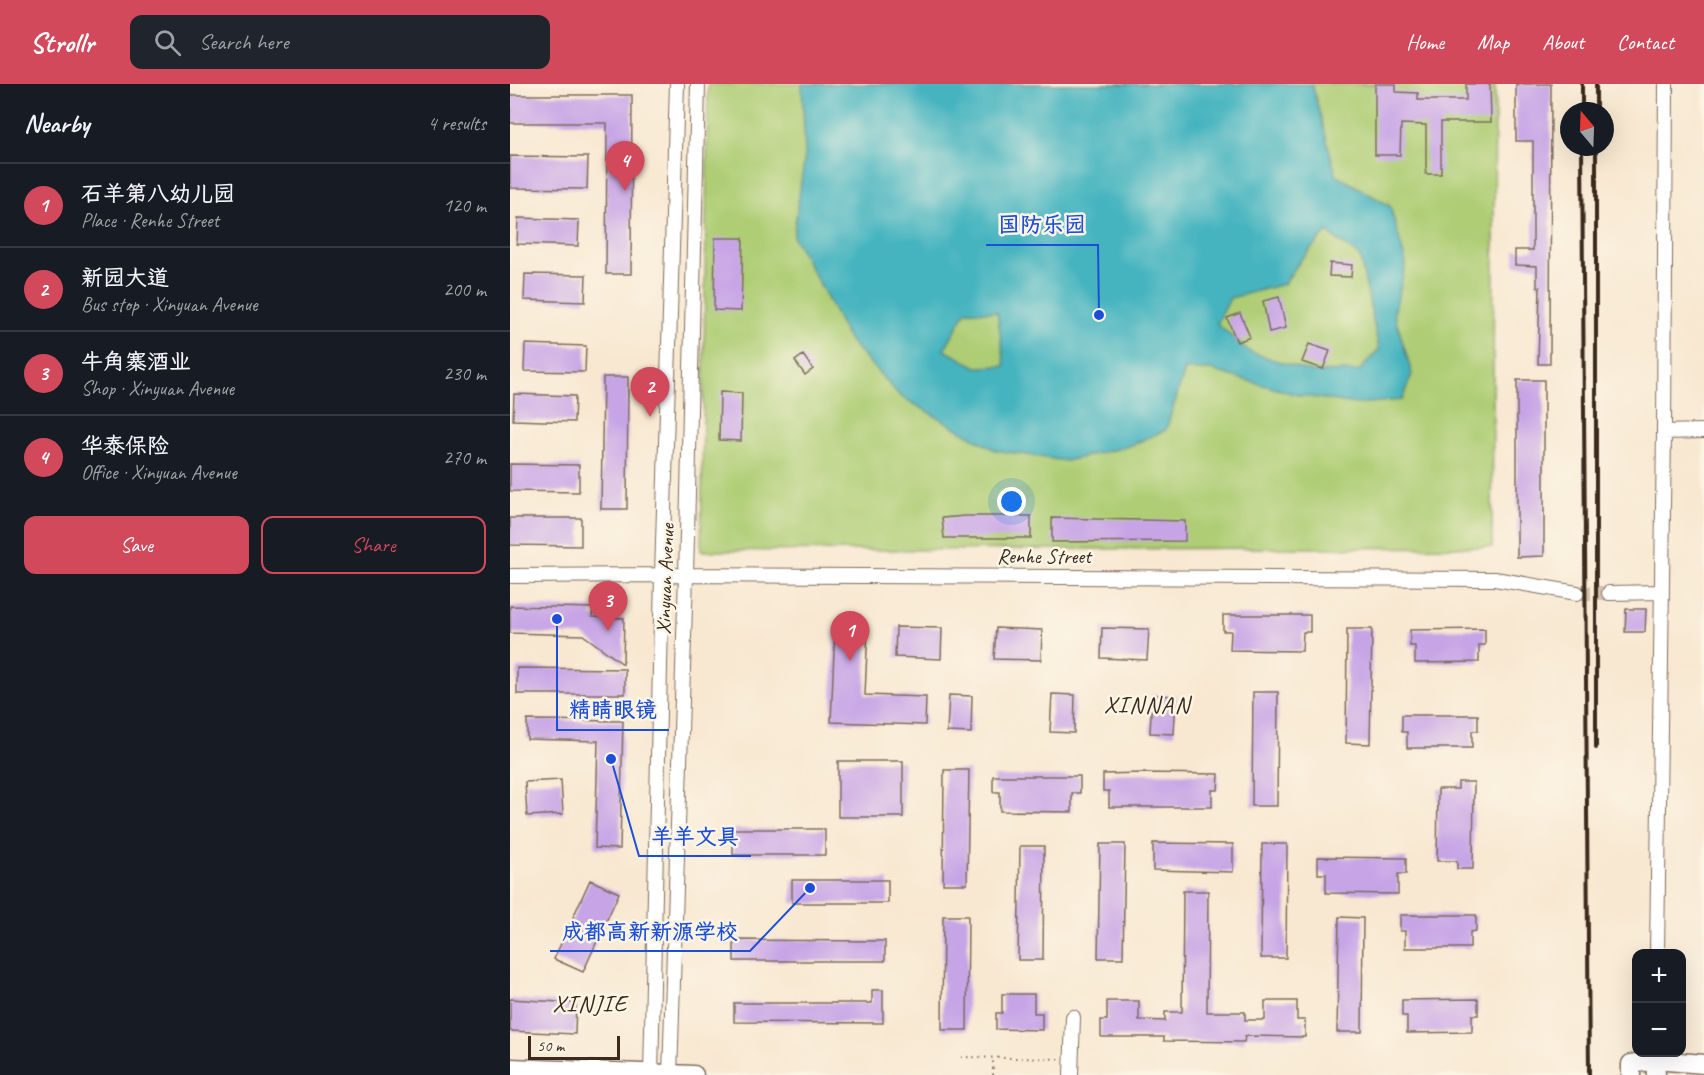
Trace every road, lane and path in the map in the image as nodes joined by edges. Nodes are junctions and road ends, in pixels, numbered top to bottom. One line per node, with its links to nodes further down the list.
1 (677, 84): 6 (street, Xinyuan Avenue)
2 (698, 84): 7 (street, Xinyuan Avenue)
3 (1665, 84): 5 (street)
4 (1704, 431): 5 (street)
5 (1664, 432): 9 (street)
6 (662, 574): 7 (street, Renhe Street); 8 (street, Renhe Street); 20 (street, Xinyuan Avenue)
7 (686, 575): 10 (street, Renhe Street); 21 (street, Xinyuan Avenue)
8 (510, 576)
9 (1662, 592): 11 (street); 12 (street)
10 (1576, 593)
11 (1609, 594)
12 (1657, 949)
13 (1073, 1017): 16 (street)
14 (993, 1057): 15 (path); 16 (path); 23 (path)
15 (961, 1058)
16 (1071, 1059): 24 (street)
17 (1656, 1063): 18 (main road); 25 (main road)
18 (1704, 1064)
19 (510, 1068): 20 (main road)
20 (651, 1075): 21 (main road)
21 (670, 1075): 22 (main road)
22 (694, 1075)
23 (993, 1075)
24 (1071, 1075)
25 (1631, 1075)

